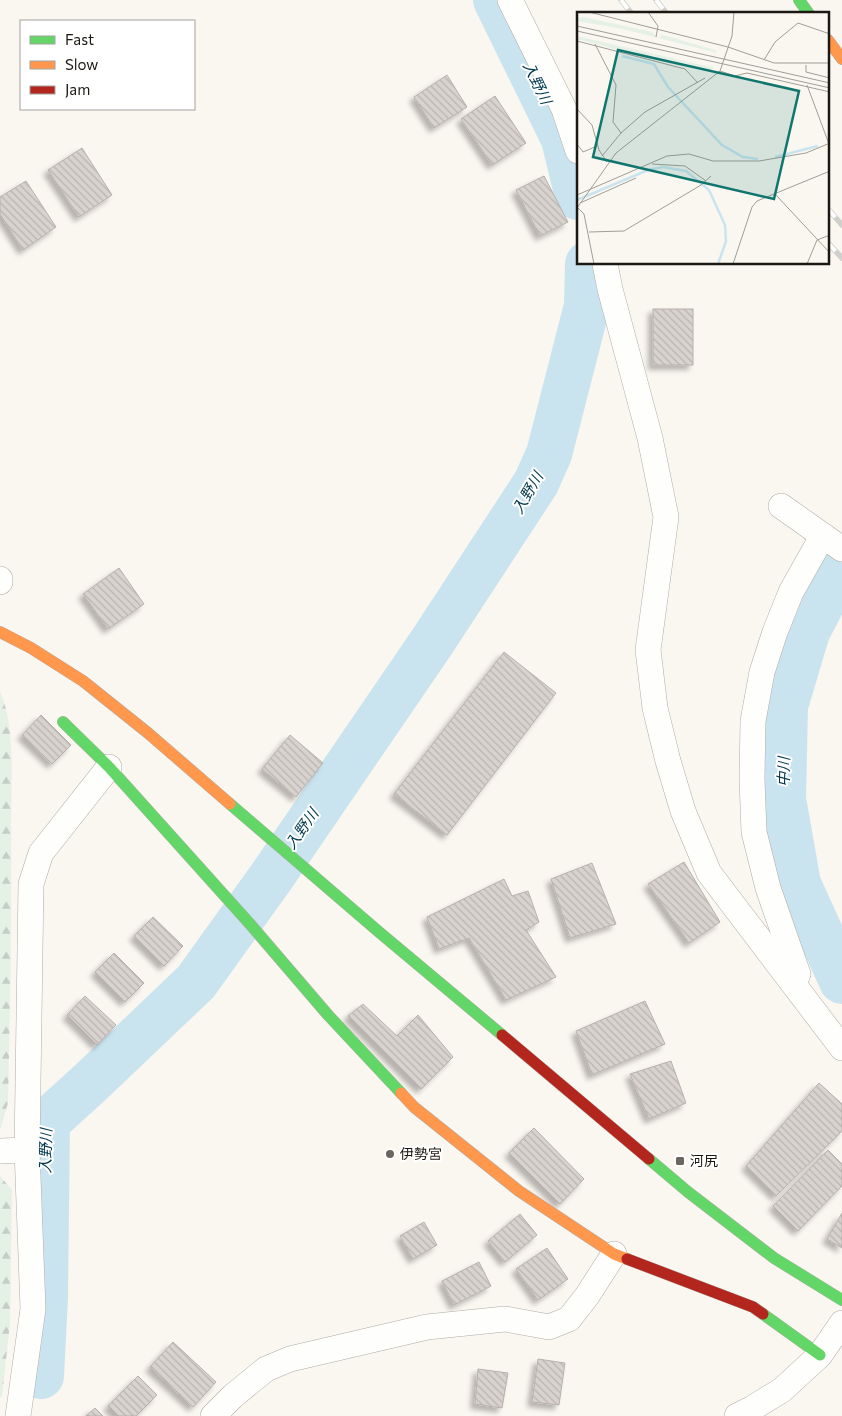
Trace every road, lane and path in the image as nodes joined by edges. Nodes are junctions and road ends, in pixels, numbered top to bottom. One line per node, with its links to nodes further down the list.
1 (510, 0): 4 (street)
2 (830, 43): 3 (street)
3 (842, 59)
4 (577, 148)
5 (604, 265): 11 (street)
6 (781, 506): 7 (street)
7 (831, 543): 11 (street)
8 (0, 632): 16 (street)
9 (64, 722): 10 (street)
10 (109, 767): 13 (street); 15 (street)
11 (794, 983): 12 (street)
12 (842, 1048)
13 (27, 1150): 14 (street); 20 (street)
14 (0, 1151)
15 (614, 1254): 18 (street); 21 (street)
16 (842, 1300)
17 (842, 1323): 18 (street)
18 (820, 1355): 19 (street)
19 (748, 1414)
20 (18, 1416)
21 (213, 1416)

